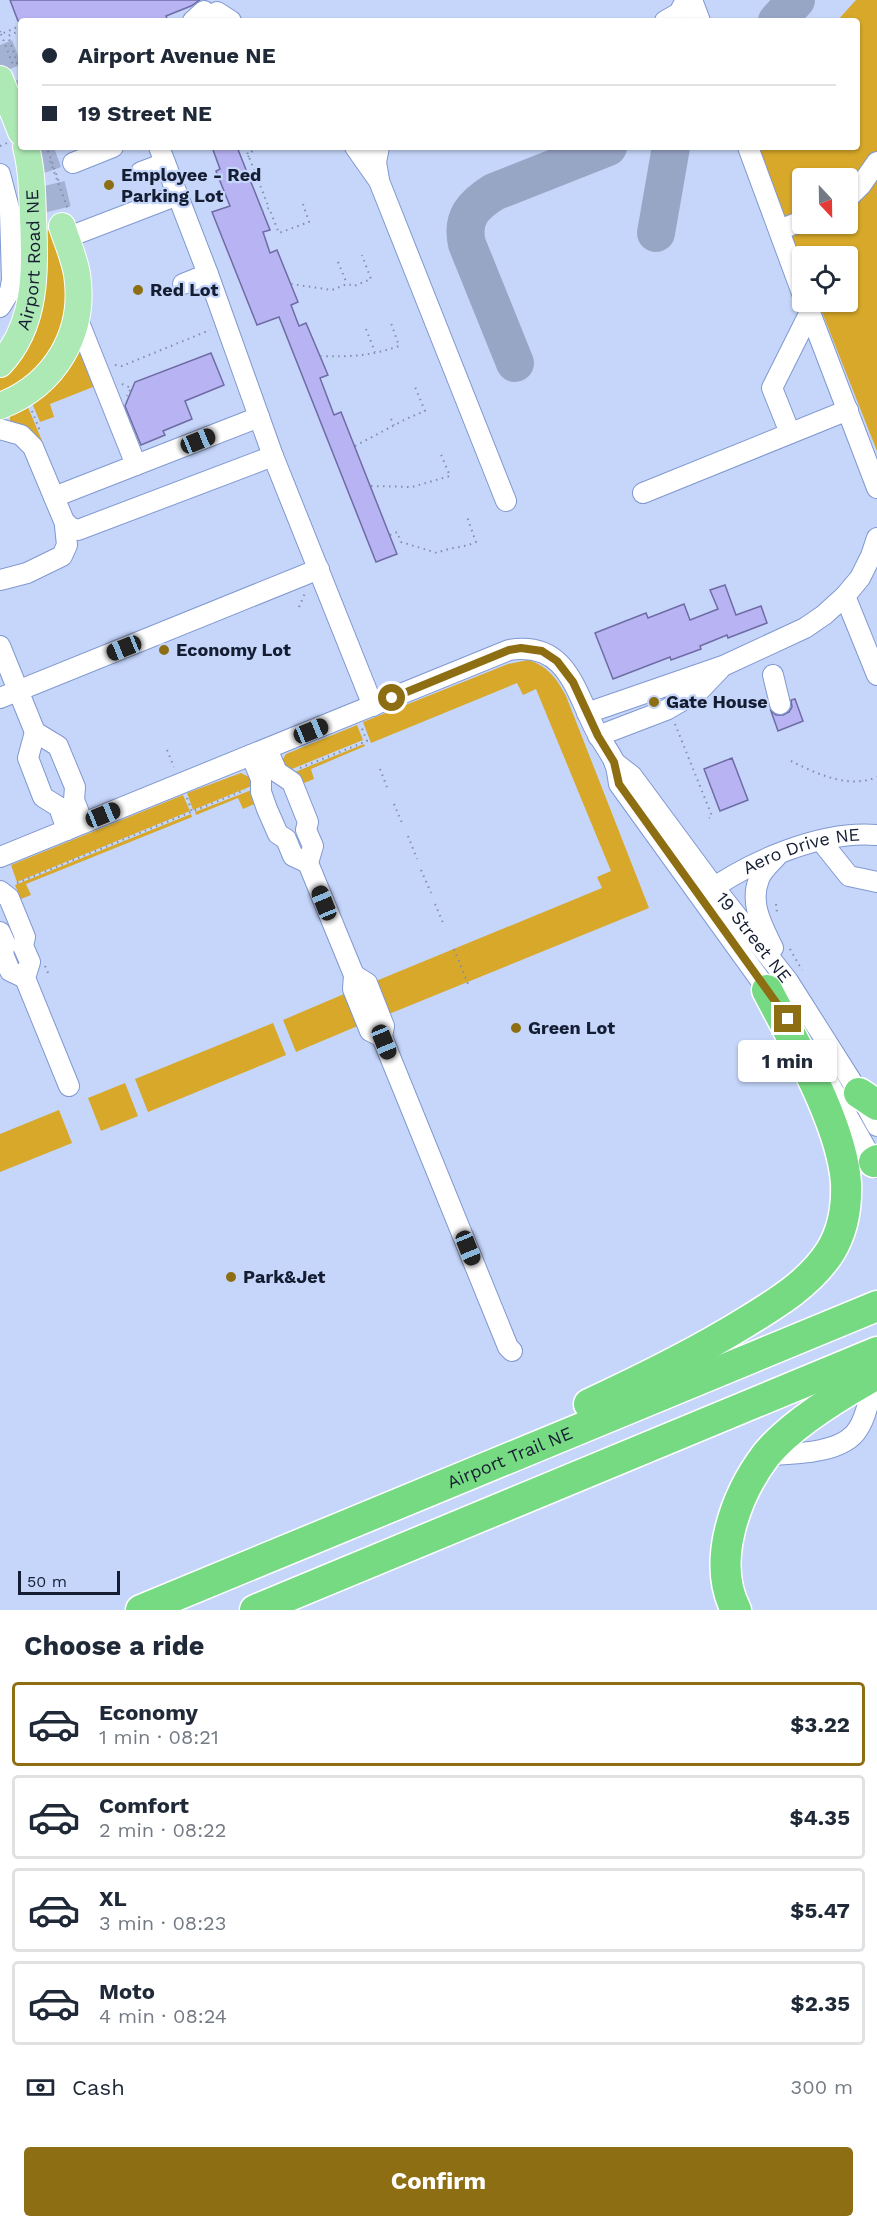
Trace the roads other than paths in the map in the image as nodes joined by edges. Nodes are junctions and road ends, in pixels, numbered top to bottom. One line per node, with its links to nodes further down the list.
1 (686, 0): 3 (street)
2 (692, 0): 4 (street)
3 (671, 18)
4 (699, 18)
5 (8, 79): 6 (main road, Airport Road NE)
6 (18, 141)
7 (21, 150): 30 (main road, Airport Road NE)
8 (106, 150): 14 (street)
9 (357, 150): 17 (street)
10 (379, 150): 17 (street)
11 (749, 150): 22 (street)
12 (162, 155): 15 (street); 19 (street)
13 (877, 162): 18 (street)
14 (73, 163)
15 (141, 172)
16 (0, 174): 26 (street)
17 (379, 182): 41 (street)
18 (858, 188)
19 (178, 195): 20 (street); 24 (street)
20 (66, 220): 29 (main road)
21 (792, 225): 22 (street)
22 (779, 230): 23 (street)
23 (792, 266)
24 (208, 274): 25 (street); 33 (street)
25 (183, 284)
26 (0, 307)
27 (806, 312): 35 (street)
28 (810, 312): 32 (street)
29 (76, 315): 31 (main road); 37 (street)
30 (0, 364)
31 (0, 406)
32 (848, 410): 35 (street); 38 (street)
33 (259, 417): 36 (street); 37 (street)
34 (0, 429): 40 (street)
35 (790, 433): 39 (street)
36 (273, 456): 42 (street); 44 (street)
37 (136, 465): 40 (street)
38 (877, 488)
39 (643, 493)
40 (54, 497): 42 (street)
41 (506, 501)
42 (64, 523): 45 (street)
43 (875, 551): 46 (street)
44 (317, 564): 51 (street); 54 (street)
45 (5, 578)
46 (845, 596): 48 (street); 50 (street)
47 (0, 646): 51 (street)
48 (723, 666): 55 (street); 56 (street)
49 (773, 675): 53 (street)
50 (877, 675)
51 (18, 691): 52 (street); 57 (street)
52 (0, 698)
53 (780, 704)
54 (372, 706): 55 (street, 19 Street NE); 58 (street)
55 (587, 713): 56 (street, 19 Street NE)
56 (598, 736): 69 (street, 19 Street NE)
57 (38, 741): 60 (street); 60 (street)
58 (260, 752): 59 (street); 61 (street)
59 (264, 780): 66 (street); 66 (street)
60 (66, 804): 61 (street)
61 (75, 826): 65 (street)
62 (877, 835): 63 (street, Aero Drive NE)
63 (821, 841): 64 (street, Aero Drive NE); 67 (street)
64 (780, 853): 69 (street, Aero Drive NE); 75 (street)
65 (0, 857)
66 (308, 863): 81 (street)
67 (877, 882)
68 (7, 888): 72 (street)
69 (707, 892): 75 (street, 19 Street NE)
70 (0, 902): 72 (street)
71 (0, 932): 73 (street)
72 (23, 946): 74 (street)
73 (2, 953): 74 (street)
74 (25, 978): 76 (street)
75 (786, 981): 77 (street, 19 Street NE); 79 (street, 19 Street NE); 84 (highway)
76 (69, 1086)
77 (868, 1099): 78 (street, 19 Street NE)
78 (877, 1126)
79 (876, 1163)
80 (877, 1306): 84 (highway, Airport Trail NE)
81 (512, 1351)
82 (876, 1367): 83 (highway); 83 (street); 85 (highway)
83 (766, 1455): 89 (highway)
84 (401, 1504): 86 (highway, Airport Trail NE)
85 (293, 1594): 87 (highway); 88 (highway)
86 (141, 1610)
87 (255, 1610)
88 (264, 1610)
89 (736, 1610)

